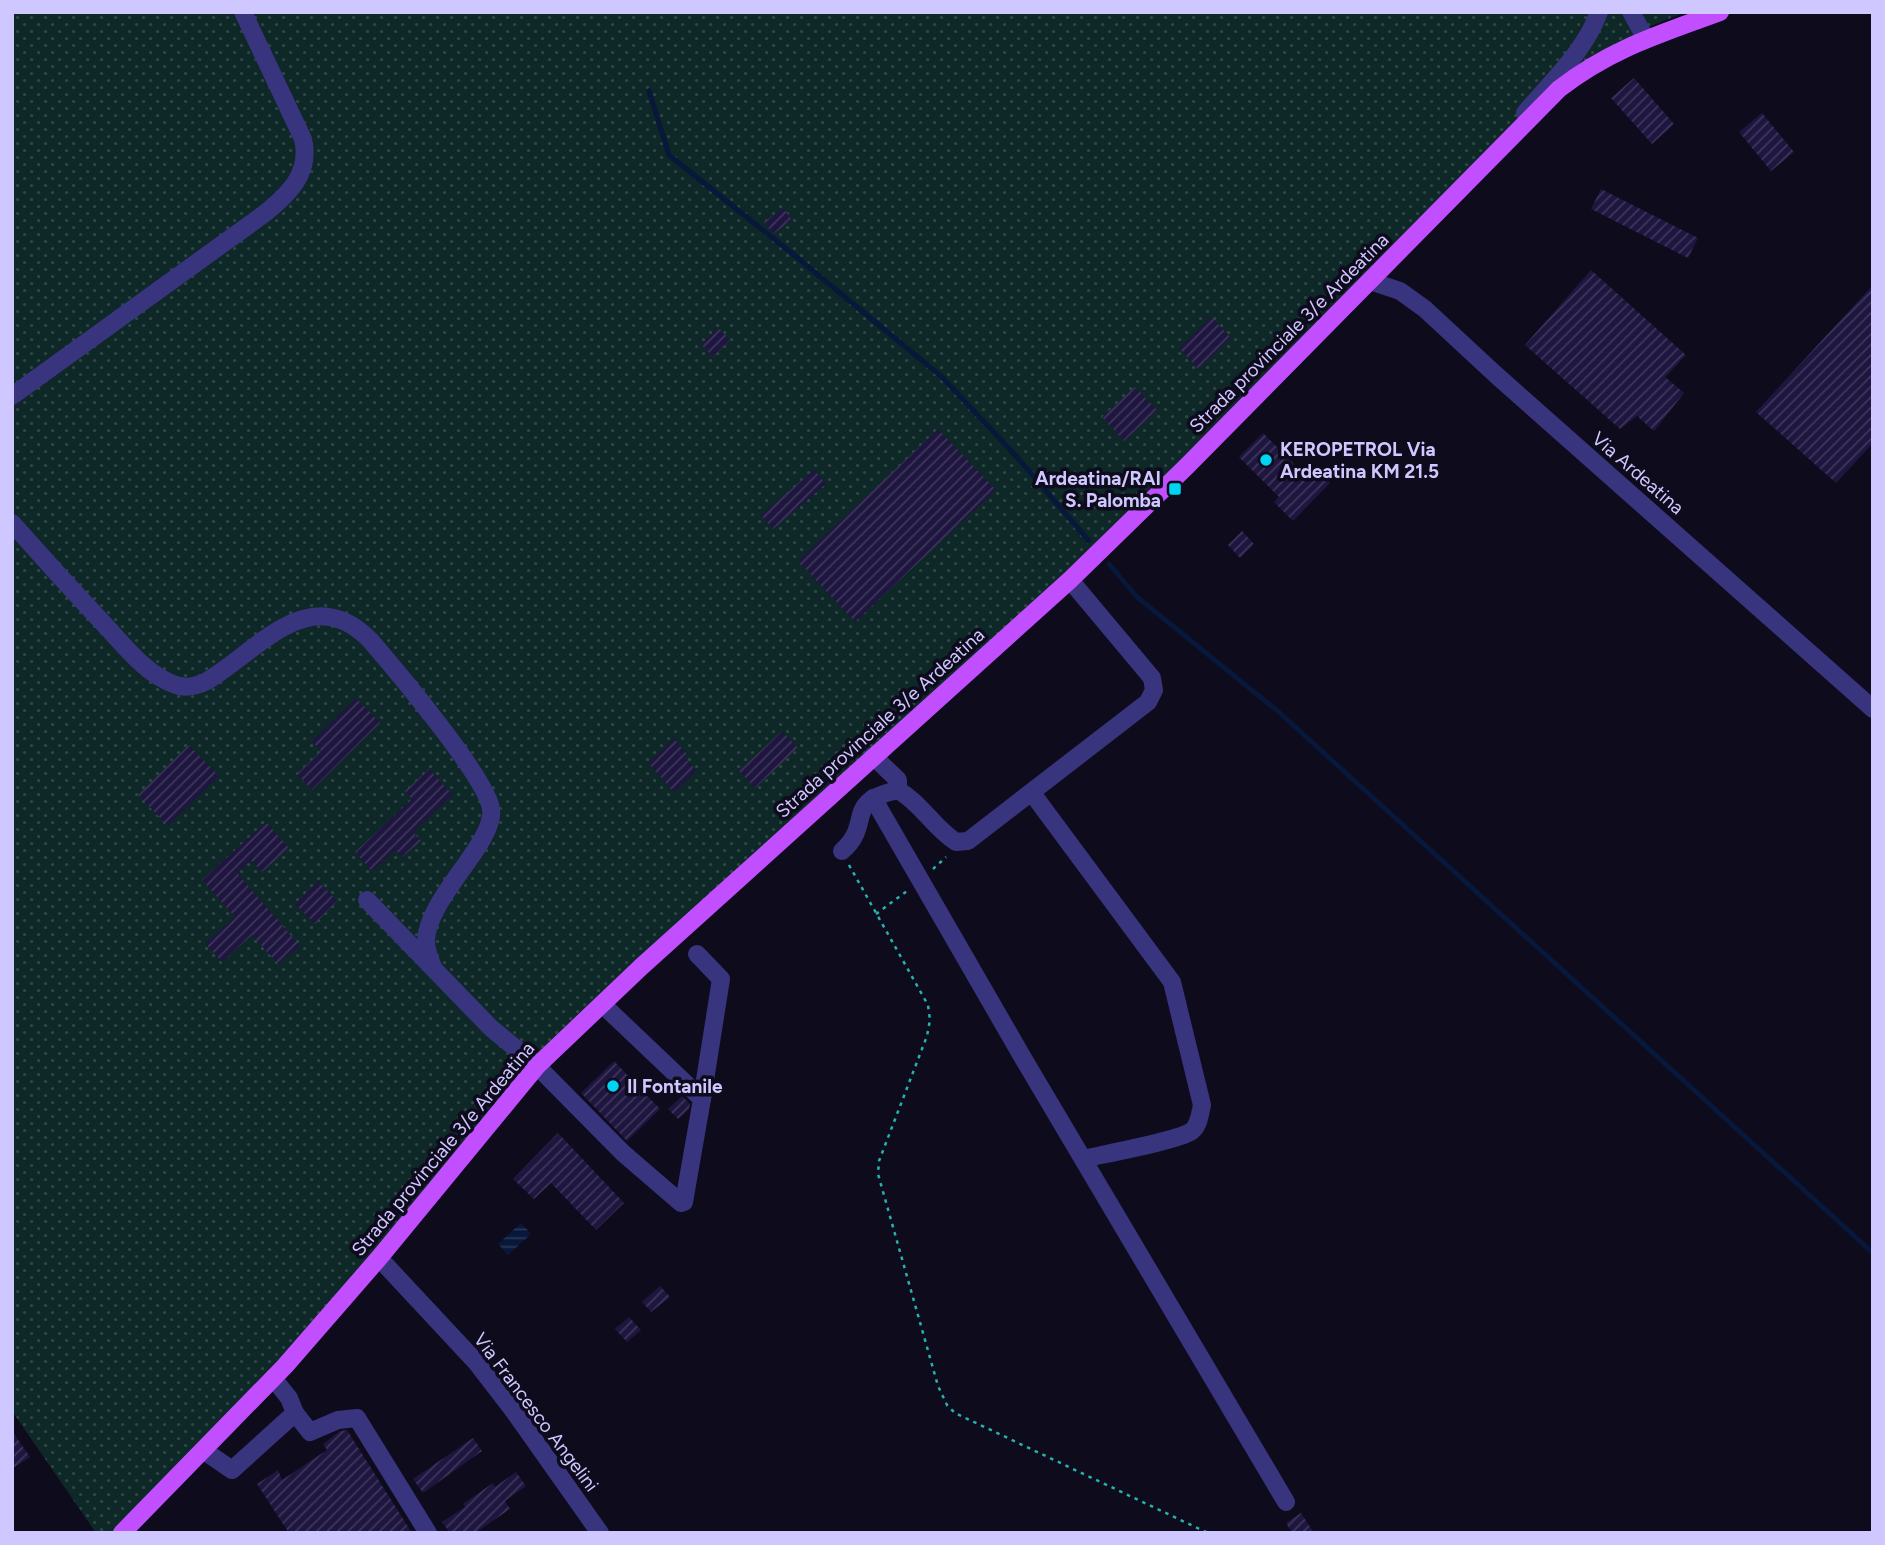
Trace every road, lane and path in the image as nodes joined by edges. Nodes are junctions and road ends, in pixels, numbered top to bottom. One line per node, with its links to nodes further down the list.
1 (243, 12): 8 (street)
2 (1600, 12): 6 (street)
3 (1631, 12): 5 (street)
4 (1720, 12): 5 (main road, Strada provinciale 3/e Ardeatina)
5 (1646, 39): 6 (main road, Strada provinciale 3/e Ardeatina)
6 (1480, 168): 7 (main road, Strada provinciale 3/e Ardeatina)
7 (1370, 281): 10 (main road, Strada provinciale 3/e Ardeatina); 11 (street, Via Ardeatina)
8 (12, 396)
9 (12, 523): 19 (street)
10 (1070, 580): 12 (main road, Strada provinciale 3/e Ardeatina); 14 (street)
11 (1873, 709)
12 (873, 757): 13 (street); 20 (main road, Strada provinciale 3/e Ardeatina)
13 (898, 790): 14 (street); 15 (street)
14 (1032, 793): 23 (street)
15 (873, 798): 16 (street); 23 (street)
16 (842, 851): 32 (path)
17 (367, 900): 19 (street)
18 (697, 954): 22 (street)
19 (433, 967): 21 (street)
20 (602, 1004): 21 (main road, Strada provinciale 3/e Ardeatina); 22 (street)
21 (537, 1066): 22 (street); 24 (main road, Strada provinciale 3/e Ardeatina)
22 (702, 1099)
23 (1083, 1159): 28 (street)
24 (379, 1258): 25 (main road, Strada provinciale 3/e Ardeatina); 31 (street, Via Francesco Angelini)
25 (273, 1378): 26 (street); 27 (main road, Strada provinciale 3/e Ardeatina)
26 (295, 1413): 27 (street); 30 (street)
27 (203, 1450): 29 (main road, Strada provinciale 3/e Ardeatina)
28 (1286, 1502)
29 (122, 1533)
30 (429, 1533)
31 (600, 1533)
32 (1208, 1533)

